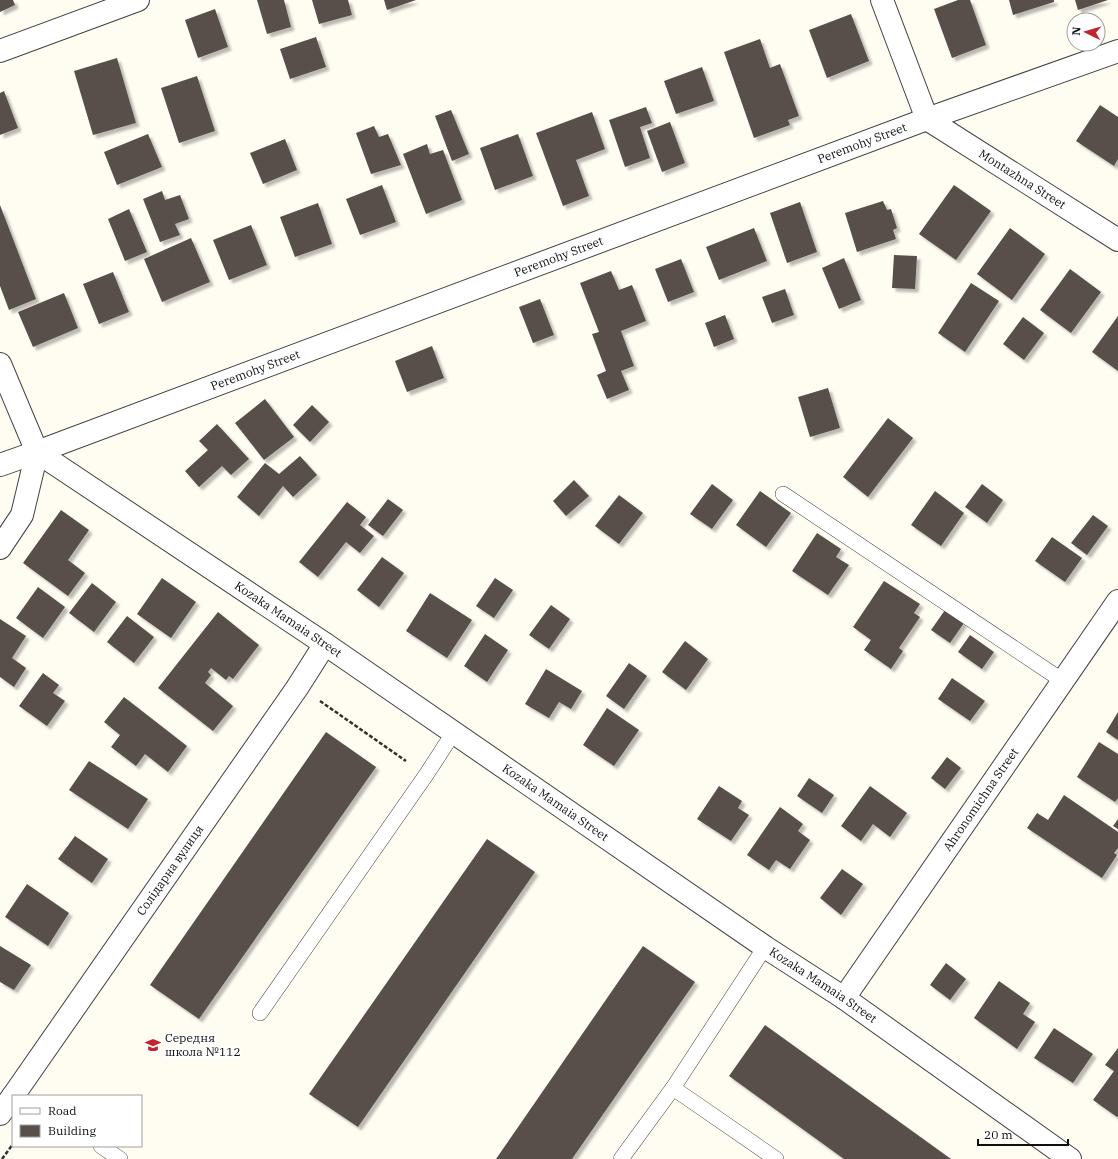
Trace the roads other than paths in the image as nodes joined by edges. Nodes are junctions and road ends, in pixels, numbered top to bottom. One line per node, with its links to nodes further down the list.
1 (138, 0): 3 (street)
2 (882, 0): 5 (street)
3 (0, 51)
4 (1118, 52): 5 (street, Peremohy Street)
5 (927, 119): 6 (street, Montazhna Street); 8 (street, Peremohy Street)
6 (1118, 240)
7 (0, 364): 8 (street)
8 (37, 452): 9 (street, Peremohy Street); 11 (street); 13 (street, Kozaka Mamaia Street)
9 (0, 465)
10 (783, 494): 14 (lane)
11 (0, 548)
12 (1118, 602): 14 (street, Ahronomichna Street)
13 (324, 644): 15 (street, Kozaka Mamaia Street); 20 (street, Солідарна вулиця)
14 (1063, 681): 17 (street, Ahronomichna Street)
15 (454, 732): 16 (street, Kozaka Mamaia Street); 18 (lane)
16 (765, 947): 17 (street, Kozaka Mamaia Street); 19 (lane)
17 (844, 998): 27 (street, Kozaka Mamaia Street)
18 (260, 1013)
19 (673, 1088): 25 (lane); 26 (lane)
20 (18, 1094)
21 (12, 1101): 22 (street, Солідарна вулиця)
22 (0, 1114)
23 (102, 1147): 24 (lane)
24 (120, 1159)
25 (621, 1159)
26 (776, 1159)
27 (1070, 1159)

